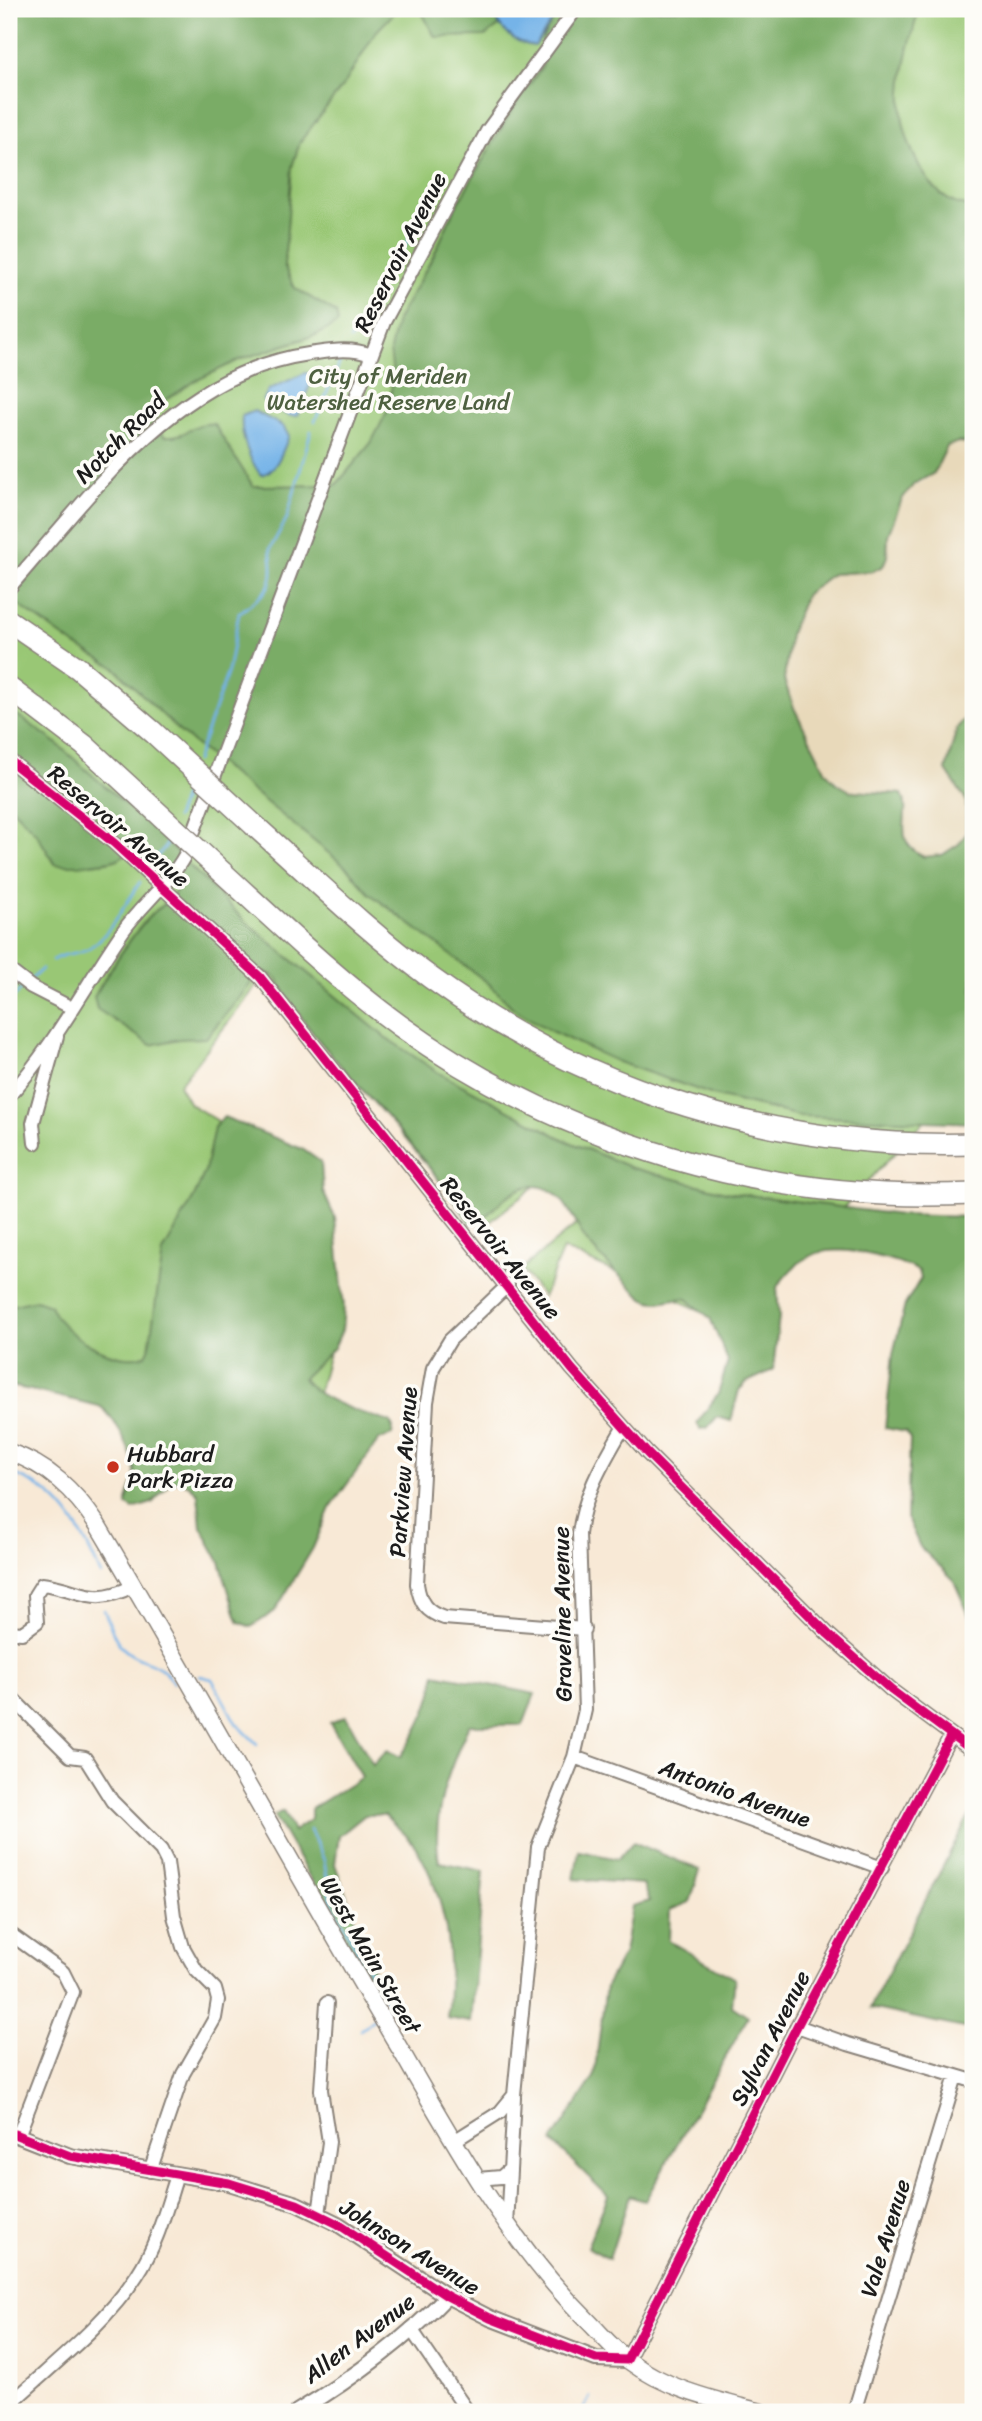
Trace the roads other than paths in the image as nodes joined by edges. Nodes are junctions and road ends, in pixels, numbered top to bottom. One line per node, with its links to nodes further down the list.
1 (576, 9): 2 (street, Reservoir Avenue)
2 (371, 355): 3 (street, Notch Road); 7 (street, Reservoir Avenue)
3 (9, 588)
4 (17, 626): 13 (highway, bridge)
5 (9, 688): 14 (highway, bridge)
6 (9, 760): 7 (street, Reservoir Avenue)
7 (162, 887): 9 (street); 15 (street, Reservoir Avenue)
8 (11, 972): 9 (street)
9 (72, 1008): 10 (street)
10 (58, 1030): 11 (street); 12 (street)
11 (9, 1096)
12 (35, 1143)
13 (973, 1144)
14 (973, 1194)
15 (508, 1285): 16 (street, Reservoir Avenue); 19 (street, Parkview Avenue)
16 (623, 1428): 19 (street, Graveline Avenue); 22 (street, Reservoir Avenue)
17 (9, 1452): 18 (main road, West Main Street)
18 (133, 1586): 20 (street); 33 (main road, West Main Street)
19 (584, 1629): 24 (street, Graveline Avenue)
20 (9, 1632)
21 (9, 1695): 35 (street)
22 (951, 1735): 23 (street, Reservoir Avenue); 25 (street, Sylvan Avenue)
23 (973, 1751)
24 (574, 1757): 25 (street, Antonio Avenue); 31 (street, Graveline Avenue)
25 (882, 1868): 28 (street, Sylvan Avenue)
26 (9, 1933): 32 (street)
27 (327, 2003): 38 (street)
28 (797, 2026): 29 (street); 42 (street, Sylvan Avenue)
29 (956, 2076): 30 (street); 47 (street, Vale Avenue)
30 (973, 2081)
31 (514, 2095): 33 (street); 34 (street, Graveline Avenue)
32 (14, 2134): 35 (street, Johnson Avenue)
33 (454, 2141): 37 (main road, West Main Street)
34 (510, 2169): 37 (street); 39 (street, Graveline Avenue)
35 (150, 2171): 36 (street, Johnson Avenue)
36 (177, 2175): 38 (street, Johnson Avenue); 43 (street)
37 (478, 2179): 39 (main road, West Main Street)
38 (319, 2214): 40 (street, Johnson Avenue)
39 (507, 2226): 42 (main road, West Main Street)
40 (447, 2296): 41 (street, Allen Avenue); 42 (street, Johnson Avenue)
41 (411, 2329): 44 (street, Allen Avenue); 45 (street)
42 (627, 2360): 46 (main road, West Main Street)
43 (9, 2405)
44 (297, 2412)
45 (468, 2412)
46 (761, 2412)
47 (854, 2412)

